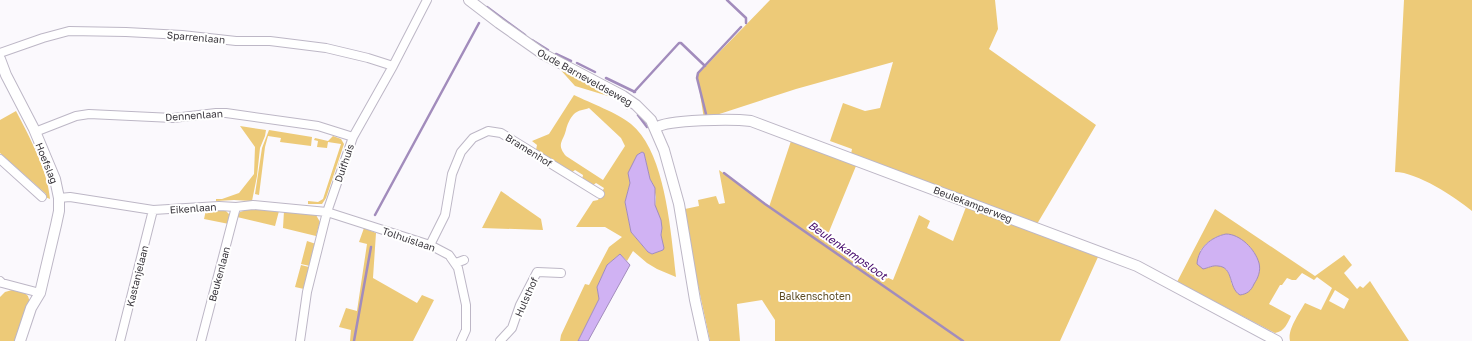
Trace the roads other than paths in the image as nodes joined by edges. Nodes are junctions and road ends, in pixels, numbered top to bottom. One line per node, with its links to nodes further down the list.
1 (428, 0): 5 (street, Duifhuis)
2 (468, 0): 6 (street, Oude Barneveldseweg)
3 (0, 53): 5 (street, Sparrenlaan)
4 (0, 59): 7 (street, Hoefslag)
5 (393, 66): 8 (street, Duifhuis)
6 (655, 128): 26 (street, Oude Barneveldseweg); 27 (street, Beulekamperweg)
7 (35, 132): 8 (street, Dennenlaan); 12 (street, Hoefslag)
8 (353, 137): 15 (street, Duifhuis)
9 (0, 159): 11 (street)
10 (600, 194): 16 (street, Bramenhof)
11 (42, 197)
12 (60, 198): 14 (street, Eikenlaan); 19 (street, Hoefslag)
13 (236, 207): 14 (street, Eikenlaan); 15 (street, Eikenlaan); 22 (street, Beukenlaan)
14 (153, 210): 21 (street, Kastanjelaan)
15 (327, 212): 16 (street, Tolhuislaan); 23 (street, Duifhuis)
16 (430, 245): 24 (street, Tolhuislaan)
17 (561, 273): 25 (street, Hulsthof)
18 (1, 284): 19 (street)
19 (40, 293): 20 (street, Hoefslag)
20 (20, 341)
21 (120, 341)
22 (201, 341)
23 (300, 341)
24 (461, 341)
25 (500, 341)
26 (704, 341)
27 (1277, 341)

